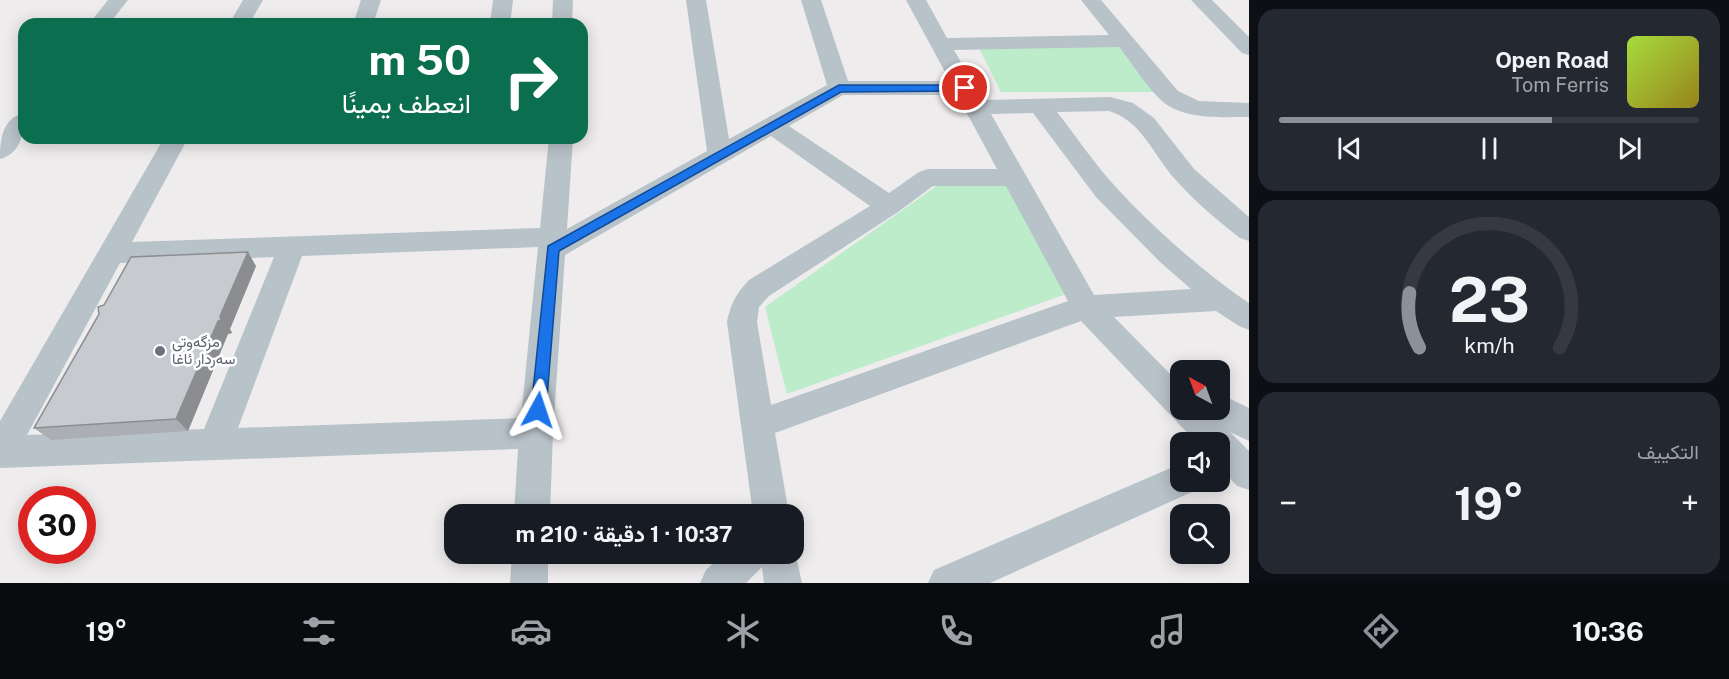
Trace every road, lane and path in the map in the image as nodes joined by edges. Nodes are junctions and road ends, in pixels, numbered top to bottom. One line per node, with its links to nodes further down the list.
1 (117, 0): 13 (street)
2 (253, 0): 14 (street)
3 (371, 0): 15 (street)
4 (503, 0): 16 (street)
5 (563, 0): 17 (street)
6 (696, 0): 31 (street)
7 (810, 0): 21 (street)
8 (916, 0): 19 (street)
9 (1091, 0): 18 (street)
10 (1201, 0): 11 (street)
11 (1216, 16): 12 (street); 20 (street)
12 (1238, 16)
13 (104, 18)
14 (242, 18)
15 (365, 18)
16 (501, 18)
17 (562, 18)
18 (1123, 40): 19 (street); 24 (street)
19 (941, 44): 22 (street)
20 (1249, 49)
21 (839, 88): 22 (street); 25 (street)
22 (970, 97): 23 (street); 32 (street)
23 (1039, 105): 34 (street); 38 (street)
24 (1240, 110): 27 (street)
25 (772, 126): 31 (street); 33 (street)
26 (18, 128): 30 (street)
27 (1249, 132)
28 (173, 144): 37 (street)
29 (561, 144): 35 (street)
30 (0, 151)
31 (720, 155): 35 (street)
32 (1014, 177): 33 (street); 39 (street)
33 (889, 206): 45 (street)
34 (1249, 231)
35 (554, 243): 36 (street); 48 (street)
36 (292, 247): 37 (street); 49 (street)
37 (111, 253): 50 (street)
38 (1221, 299): 39 (street); 40 (street)
39 (1086, 307): 41 (street); 42 (street); 45 (street)
40 (1249, 318)
41 (1170, 371)
42 (1170, 395)
43 (1230, 414): 46 (street)
44 (1194, 420): 47 (street)
45 (756, 425): 53 (street)
46 (1249, 426)
47 (1205, 432)
48 (536, 433): 49 (street); 52 (street)
49 (215, 444): 50 (street)
50 (0, 452)
51 (1170, 484): 60 (street)
52 (532, 504)
53 (769, 504)
54 (530, 564): 57 (street)
55 (739, 564): 58 (street)
56 (780, 564): 59 (street)
57 (529, 583)
58 (719, 583)
59 (783, 583)
60 (946, 583)

